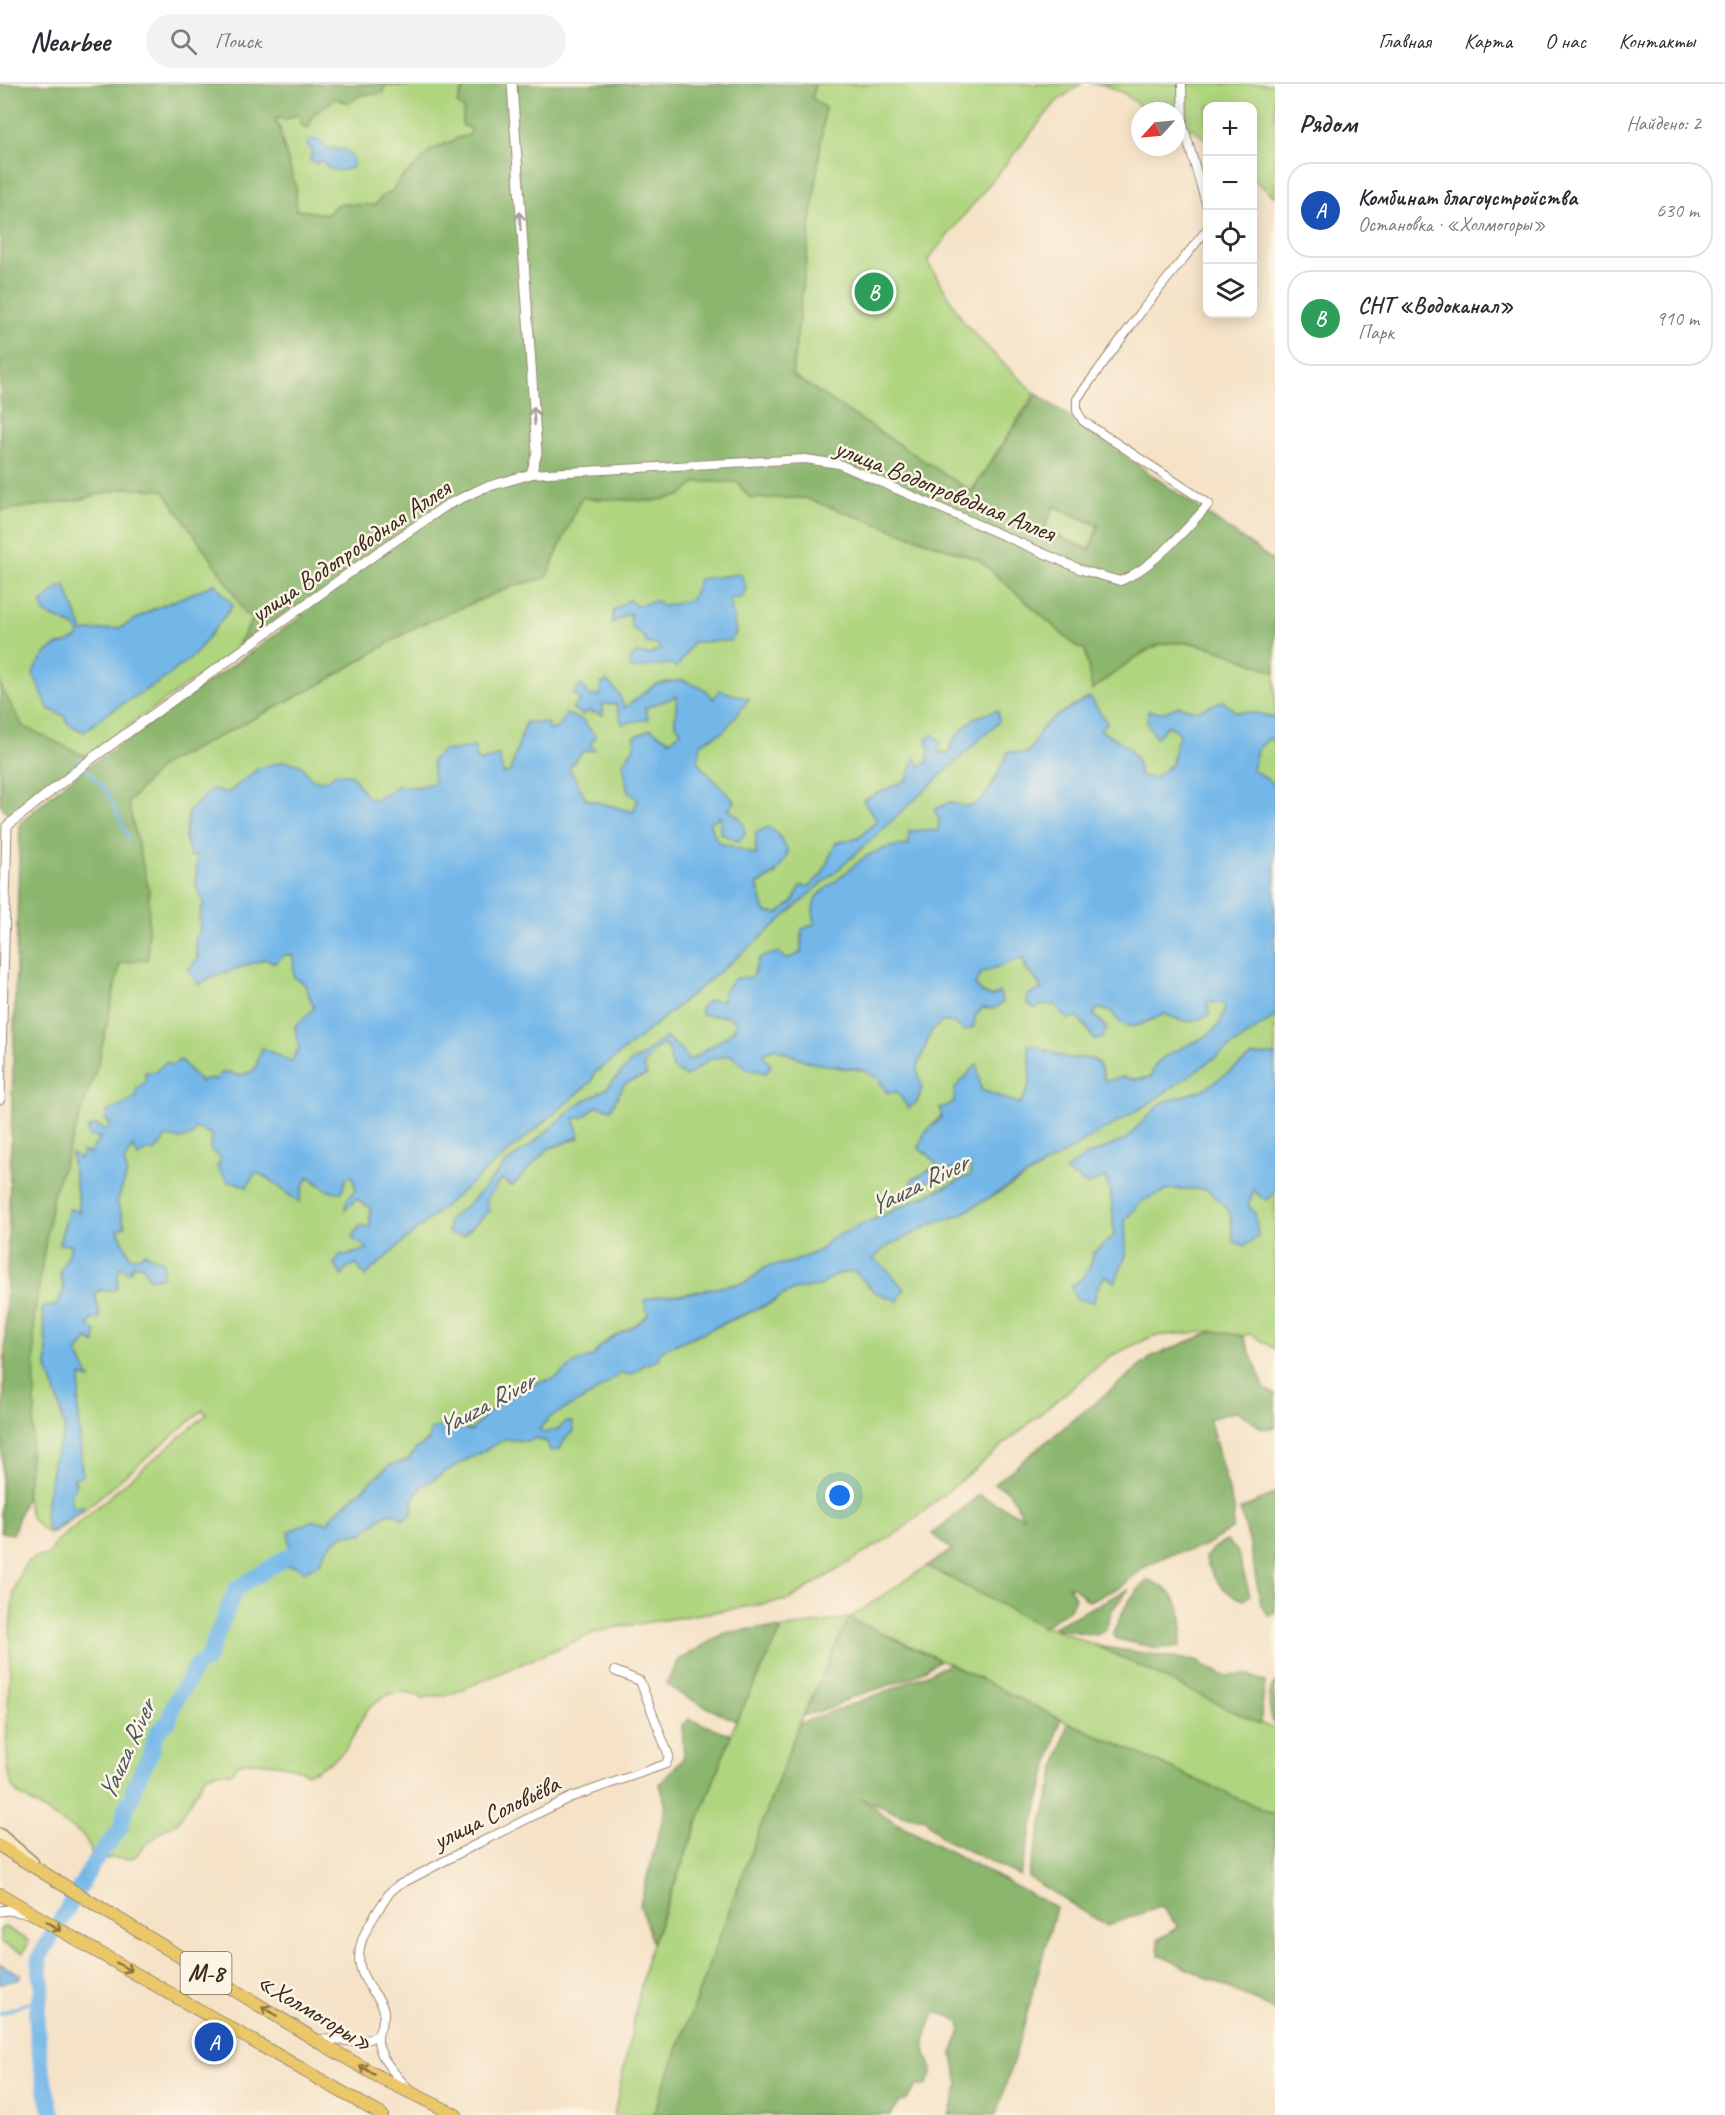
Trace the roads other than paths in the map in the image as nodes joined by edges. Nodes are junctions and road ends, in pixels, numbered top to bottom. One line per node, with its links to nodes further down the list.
1 (512, 84): 5 (street, one-way to 1)
2 (1182, 84): 3 (street)
3 (1203, 193)
4 (1203, 234): 5 (street, улица Водопроводная Аллея)
5 (531, 474): 6 (street, улица Водопроводная Аллея)
6 (0, 1099)
7 (615, 1671): 14 (street, улица Соловьёва)
8 (0, 1834): 10 (main road)
9 (0, 1846): 10 (highway, М-8)
10 (56, 1881): 15 (highway, «Холмогоры» / М-8, one-way to 10)
11 (0, 1894): 13 (highway, М-8)
12 (0, 1911): 13 (street)
13 (36, 1915): 17 (highway, М-8, one-way to 17)
14 (378, 2035): 15 (street); 16 (street, улица Соловьёва)
15 (313, 2038): 16 (highway, «Холмогоры» / М-8, one-way to 15)
16 (413, 2095): 18 (highway, «Холмогоры» / М-8)
17 (382, 2115)
18 (456, 2115)

